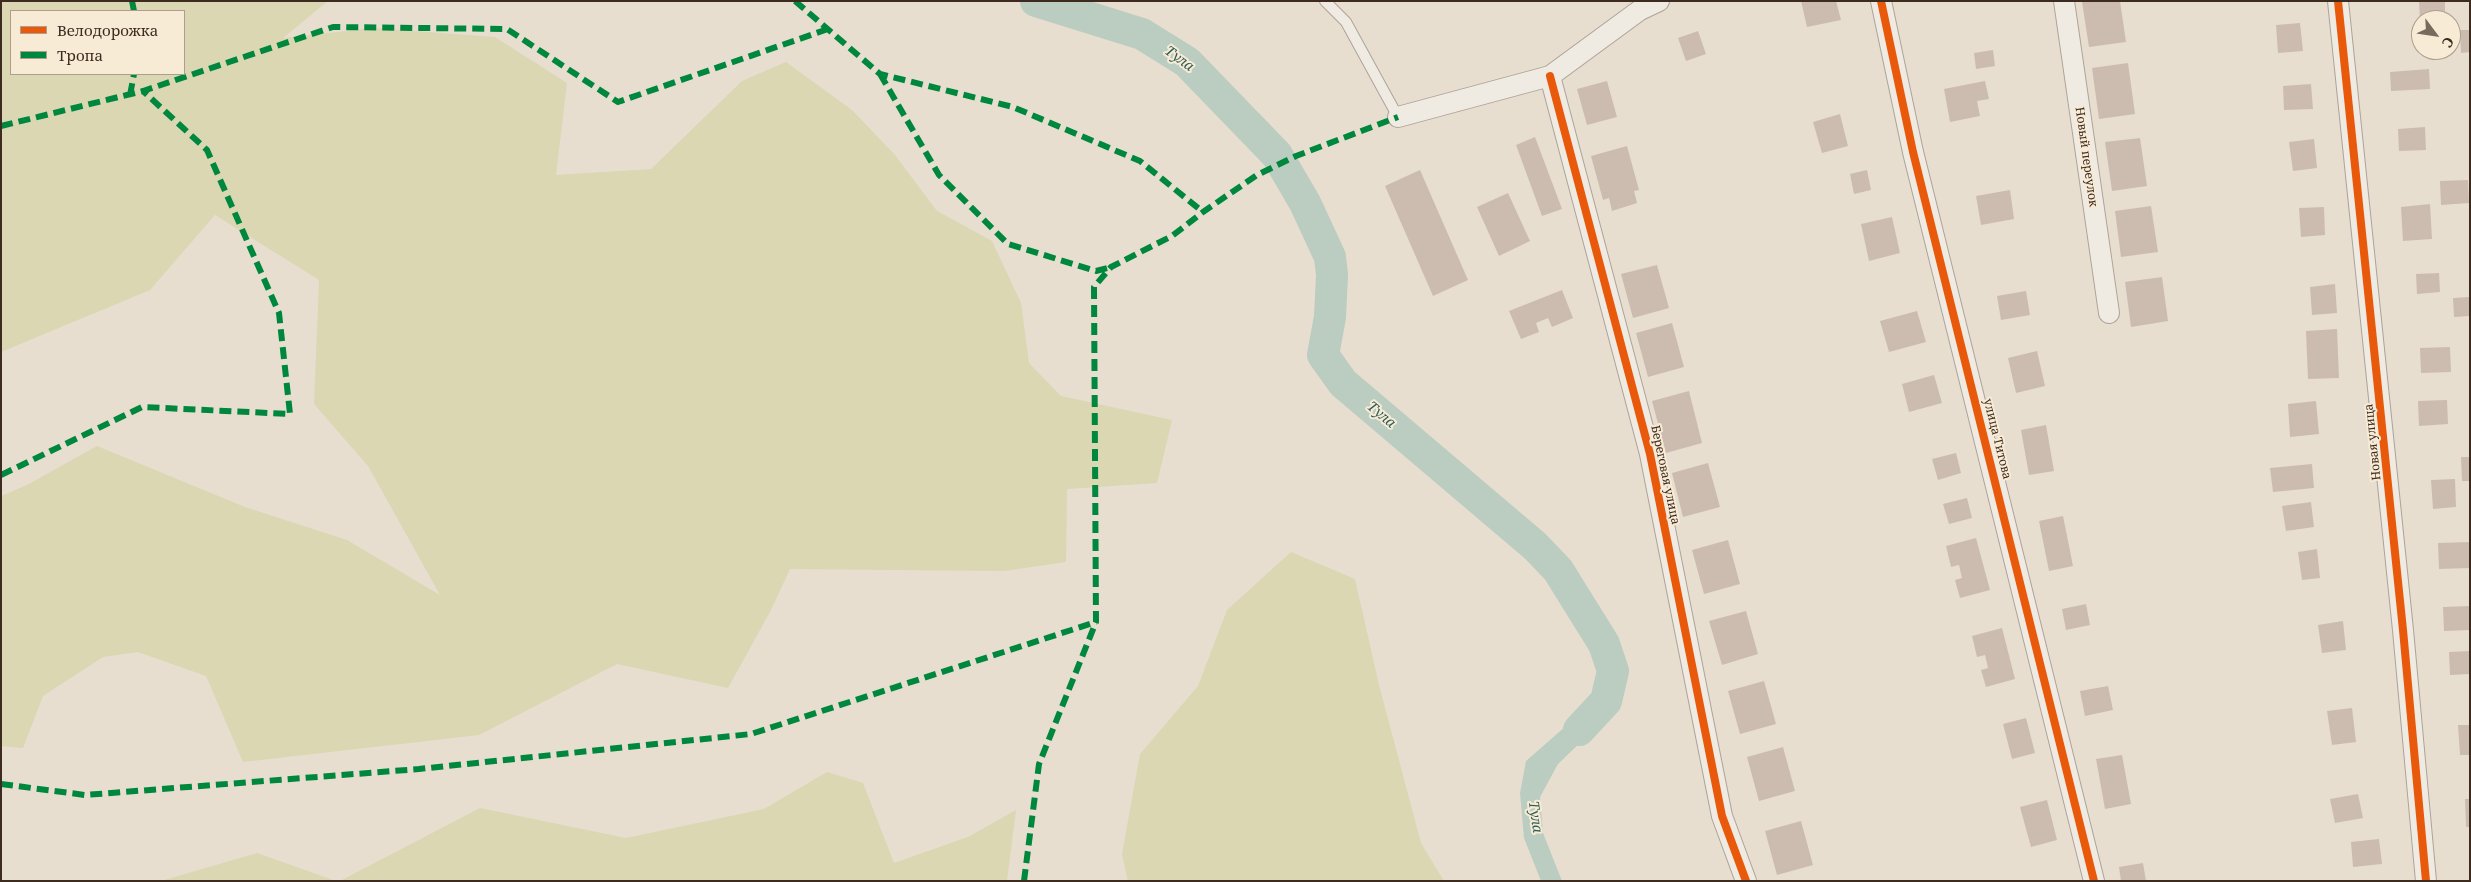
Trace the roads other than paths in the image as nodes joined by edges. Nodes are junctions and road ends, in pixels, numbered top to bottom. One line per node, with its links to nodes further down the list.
1 (1325, 1): 7 (lane)
2 (1659, 1): 6 (street)
3 (1881, 1): 10 (street, улица Титова)
4 (2064, 1): 8 (street, Новый переулок)
5 (2338, 1): 11 (street, Новая улица)
6 (1550, 76): 7 (street); 9 (street, Береговая улица)
7 (1398, 116)
8 (2108, 313)
9 (1746, 881)
10 (2094, 881)
11 (2426, 881)

